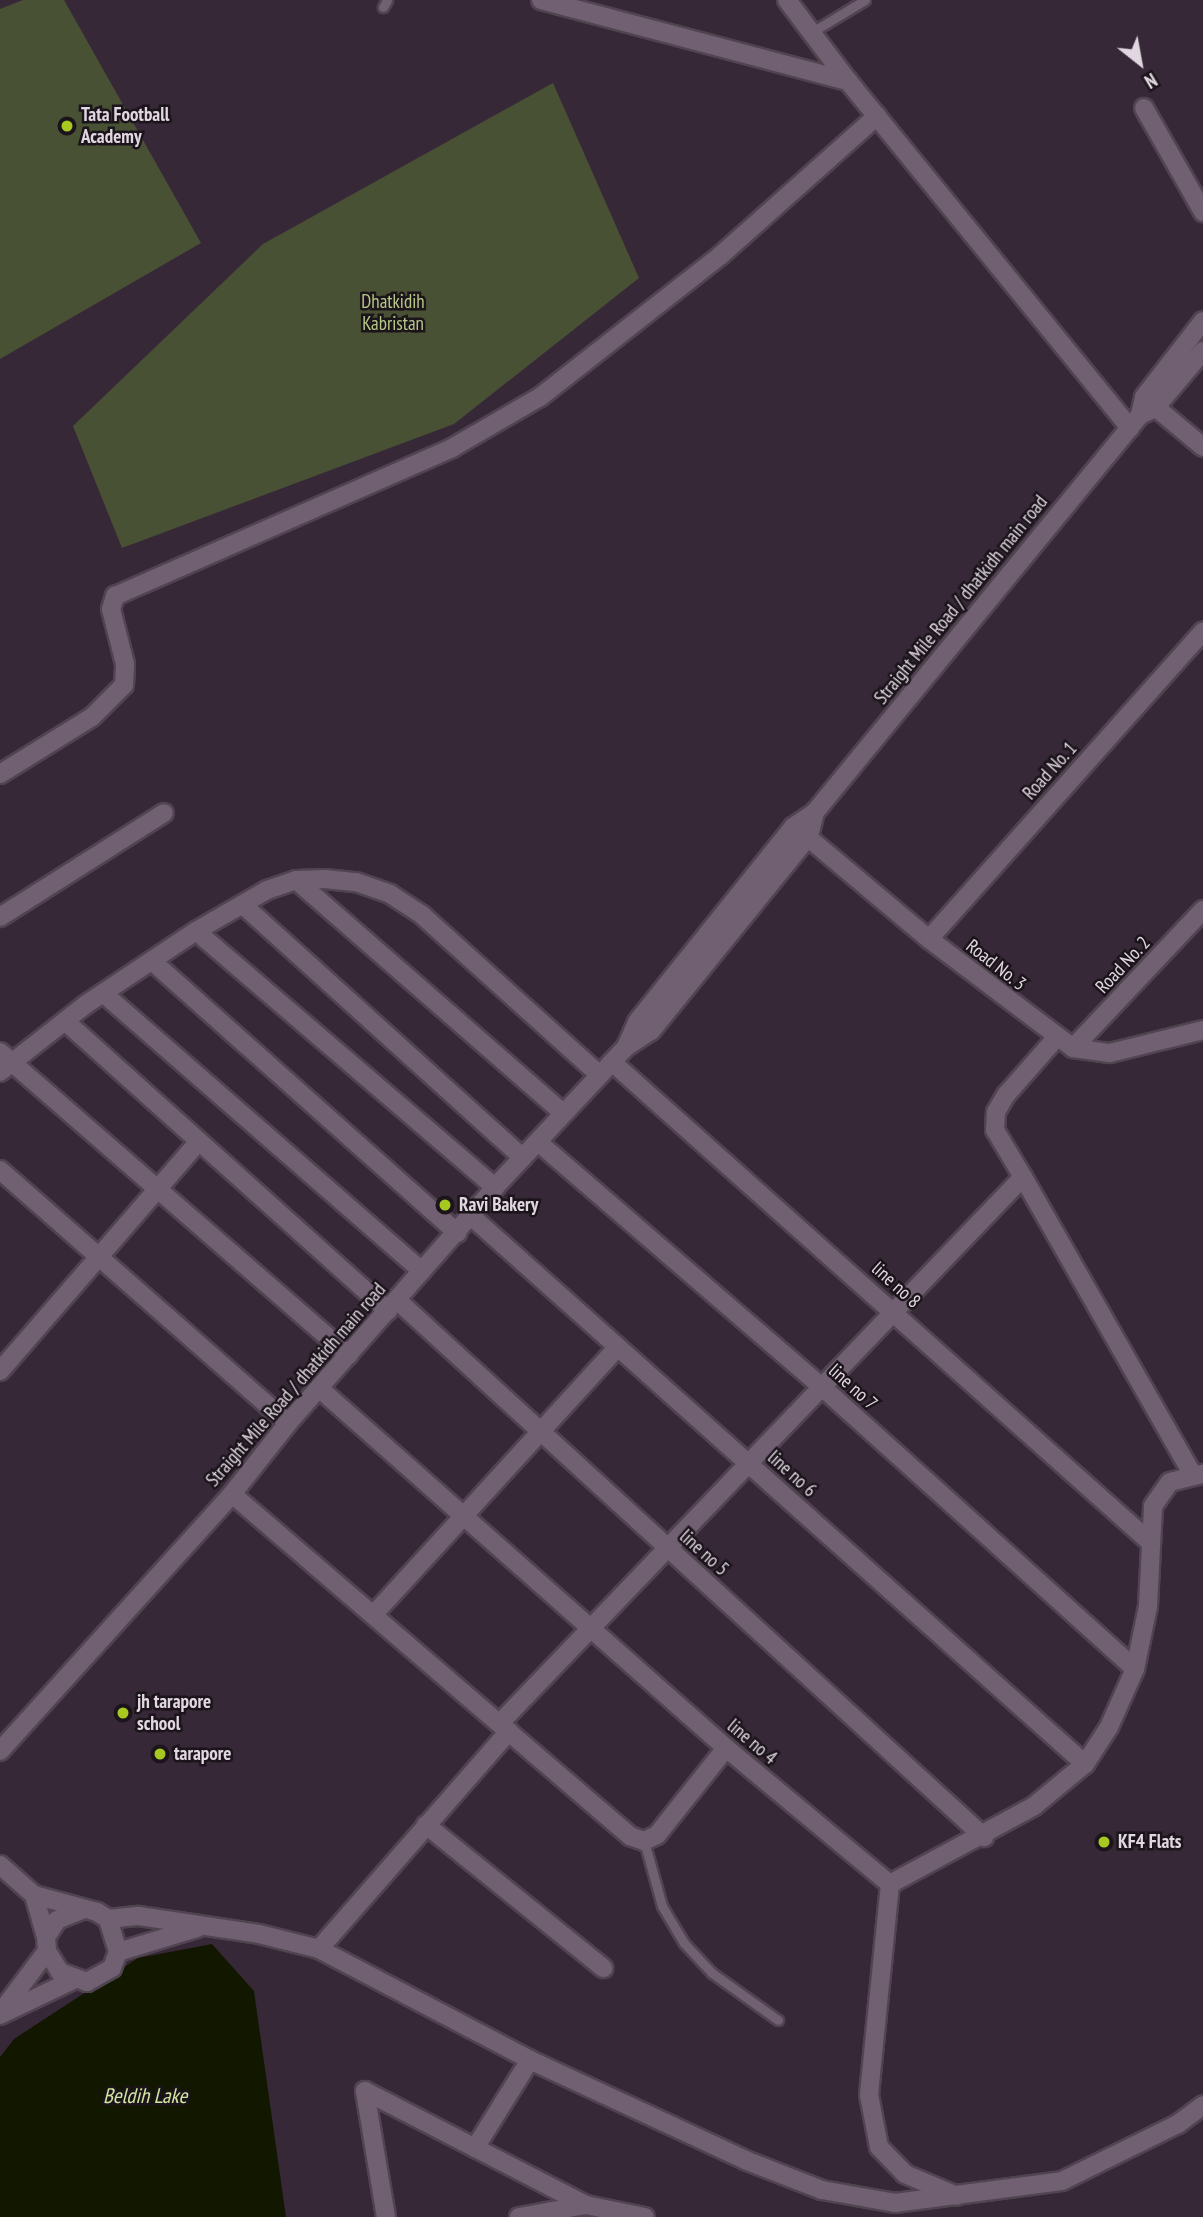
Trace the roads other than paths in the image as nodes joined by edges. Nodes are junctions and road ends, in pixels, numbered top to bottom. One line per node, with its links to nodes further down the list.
1 (541, 0): 5 (street)
2 (787, 0): 4 (street)
3 (865, 0): 4 (lane)
4 (812, 32): 5 (street)
5 (848, 80): 7 (street)
6 (1144, 108): 8 (street)
7 (877, 116): 11 (street); 14 (street)
8 (1203, 212)
9 (1203, 321): 11 (street, Straight Mile Road / dhatkidh main road)
10 (1203, 351): 11 (street, Straight Mile Road / dhatkidh main road)
11 (1142, 412): 12 (street); 15 (street, Straight Mile Road / dhatkidh main road)
12 (1203, 447)
13 (1203, 631): 24 (street, Road No. 1)
14 (0, 774)
15 (815, 812): 17 (street, Straight Mile Road / dhatkidh main road); 18 (street, Straight Mile Road / dhatkidh main road)
16 (164, 813): 22 (street)
17 (793, 827): 18 (street, Road No. 3); 30 (street, Straight Mile Road / dhatkidh main road)
18 (809, 836): 24 (street, Road No. 3); 30 (street, Straight Mile Road / dhatkidh main road)
19 (296, 880): 20 (street); 33 (street, line no 8); 34 (street)
20 (243, 905): 23 (street); 37 (street)
21 (1203, 910): 31 (street, Road No. 2)
22 (0, 916)
23 (196, 931): 25 (street); 40 (street)
24 (929, 939): 29 (street, Road No. 3)
25 (152, 961): 26 (street); 43 (street)
26 (103, 993): 27 (street); 45 (street)
27 (65, 1021): 32 (street); 35 (street, line no 5)
28 (1203, 1030): 31 (street, Road No. 3)
29 (1057, 1037): 31 (street, Road No. 3); 39 (street)
30 (626, 1047): 33 (street, Straight Mile Road / dhatkidh main road)
31 (1073, 1048)
32 (4, 1062): 41 (street)
33 (606, 1069): 34 (street, Straight Mile Road / dhatkidh main road); 47 (street, line no 8)
34 (563, 1113): 36 (street, Straight Mile Road / dhatkidh main road)
35 (199, 1141): 41 (street); 46 (street, line no 5)
36 (538, 1142): 37 (street, Straight Mile Road / dhatkidh main road); 51 (street, line no 7)
37 (523, 1158): 40 (street, Straight Mile Road / dhatkidh main road)
38 (0, 1170): 44 (street)
39 (1023, 1177): 47 (street); 56 (street)
40 (495, 1187): 42 (street, Straight Mile Road / dhatkidh main road)
41 (157, 1189): 44 (street); 49 (street)
42 (471, 1216): 43 (street, Straight Mile Road / dhatkidh main road); 48 (street, line no 6)
43 (457, 1233): 45 (street, Straight Mile Road / dhatkidh main road)
44 (98, 1255): 50 (street); 53 (street)
45 (422, 1270): 46 (street, Straight Mile Road / dhatkidh main road)
46 (392, 1305): 49 (street, Straight Mile Road / dhatkidh main road); 54 (street, line no 5)
47 (892, 1309): 51 (street); 59 (street, line no 8)
48 (618, 1347): 54 (street); 55 (street, line no 6)
49 (349, 1355): 52 (street, Straight Mile Road / dhatkidh main road)
50 (0, 1371)
51 (822, 1387): 55 (street); 63 (street, line no 7)
52 (320, 1389): 53 (street, Straight Mile Road / dhatkidh main road); 58 (street, line no 4)
53 (288, 1423): 57 (street, Straight Mile Road / dhatkidh main road)
54 (539, 1430): 58 (street); 60 (street, line no 5)
55 (747, 1462): 60 (street); 67 (street, line no 6)
56 (1198, 1475): 59 (street)
57 (232, 1494): 61 (street); 66 (street, Straight Mile Road / dhatkidh main road)
58 (463, 1516): 61 (street); 62 (street, line no 4)
59 (1150, 1542): 63 (street)
60 (666, 1547): 62 (street); 69 (street, line no 5)
61 (375, 1613): 64 (street)
62 (590, 1628): 64 (street); 65 (street, line no 4)
63 (1135, 1669): 67 (street)
64 (505, 1727): 68 (street); 70 (street)
65 (726, 1748): 70 (street); 72 (street, line no 4)
66 (0, 1751)
67 (1085, 1764): 69 (street)
68 (426, 1825): 78 (street); 80 (street)
69 (984, 1837): 72 (street)
70 (644, 1841): 83 (lane)
71 (0, 1865): 73 (street)
72 (890, 1884): 87 (street)
73 (34, 1895): 74 (street); 77 (street)
74 (82, 1910): 75 (street); 77 (street)
75 (108, 1919): 76 (street); 79 (street)
76 (200, 1927): 78 (street); 79 (street)
77 (46, 1944): 81 (street); 82 (street)
78 (318, 1949): 84 (street)
79 (118, 1952): 81 (street)
80 (603, 1968)
81 (75, 1979): 82 (street)
82 (0, 2015)
83 (778, 2020)
84 (530, 2060): 86 (street); 87 (street)
85 (1203, 2105): 87 (street)
86 (475, 2148): 88 (street); 89 (street)
87 (959, 2197)
88 (586, 2205): 90 (street); 91 (street)
89 (386, 2217)
90 (519, 2217)
91 (645, 2217)

